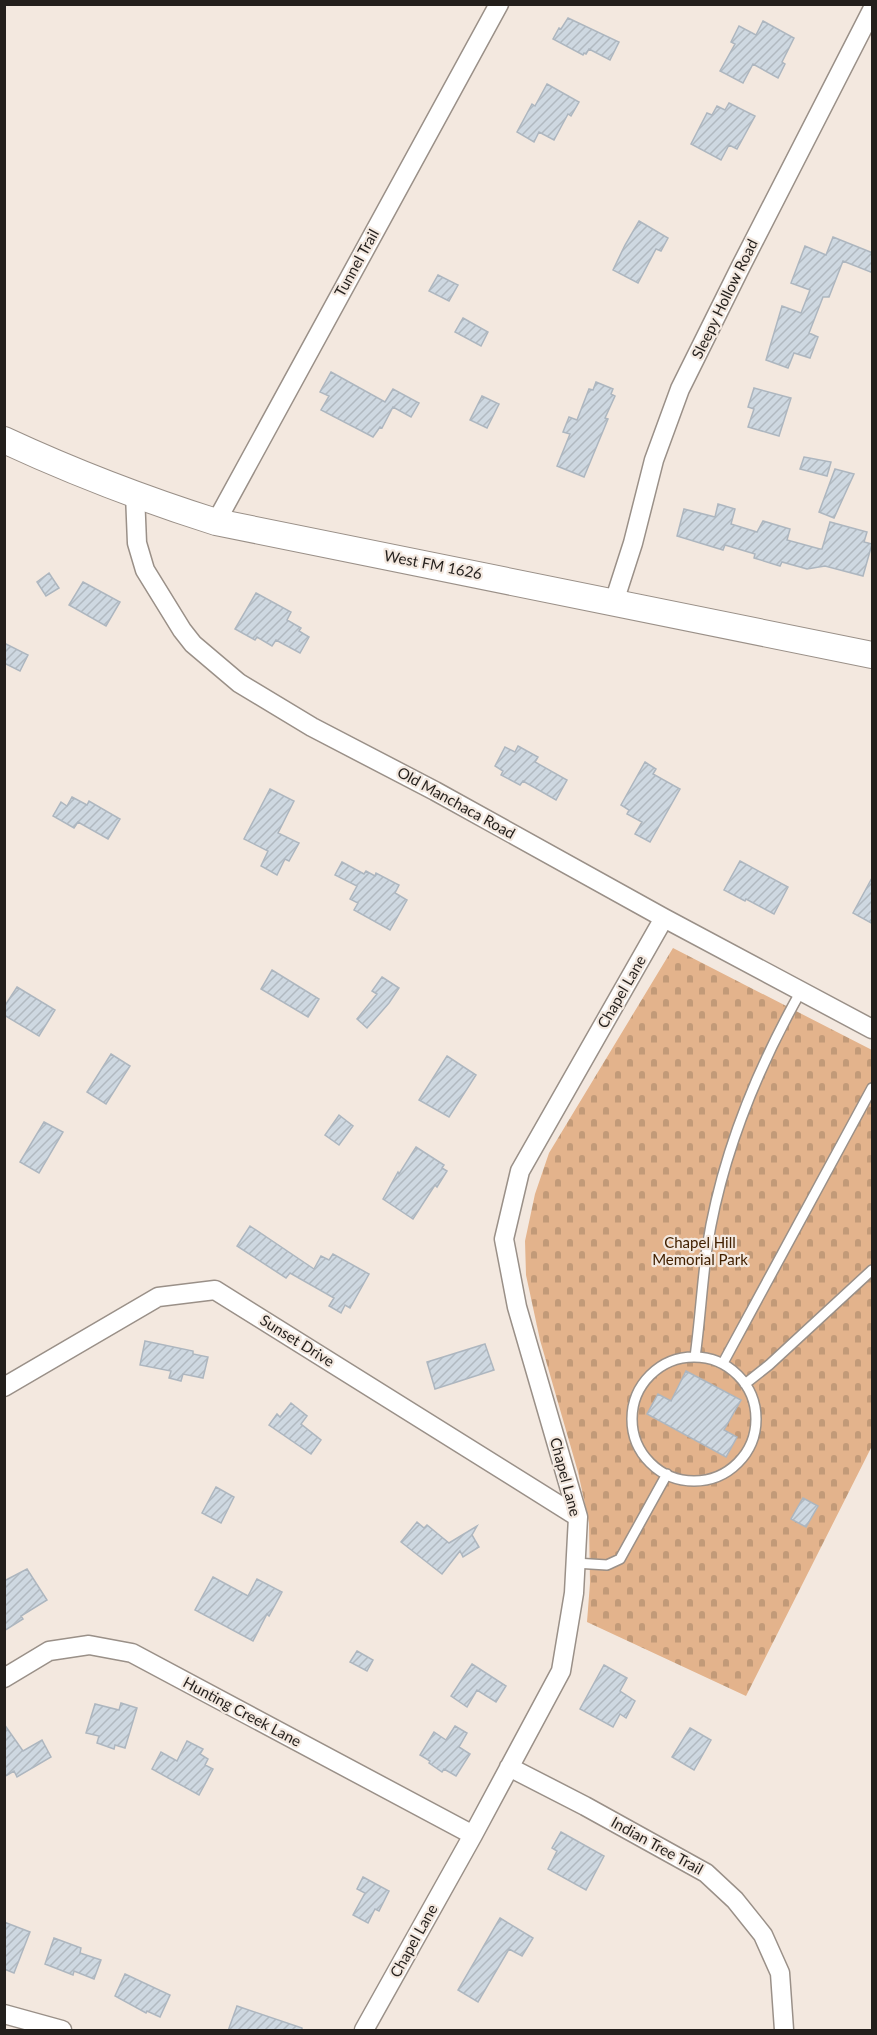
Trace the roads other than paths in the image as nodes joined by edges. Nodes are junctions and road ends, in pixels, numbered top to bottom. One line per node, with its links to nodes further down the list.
1 (498, 4): 5 (street, Tunnel Trail)
2 (873, 10): 6 (street, Sleepy Hollow Road)
3 (4, 440): 4 (main road, West FM 1626)
4 (135, 494): 5 (main road, West FM 1626); 8 (street, Old Manchaca Road)
5 (216, 522): 6 (main road, West FM 1626)
6 (614, 602): 7 (main road, West FM 1626)
7 (873, 655)
8 (664, 918): 9 (street, Old Manchaca Road); 18 (street, Chapel Lane)
9 (801, 991): 10 (street, Old Manchaca Road); 13 (lane)
10 (873, 1029)
11 (873, 1088): 14 (lane)
12 (873, 1270): 15 (lane)
13 (695, 1357): 14 (lane); 17 (lane)
14 (723, 1363): 15 (lane)
15 (745, 1384): 17 (lane)
16 (4, 1386): 18 (street, Sunset Drive)
17 (667, 1474): 19 (lane)
18 (578, 1516): 19 (street, Chapel Lane)
19 (575, 1563): 21 (street, Chapel Lane)
20 (4, 1678): 22 (street, Hunting Creek Lane)
21 (509, 1767): 22 (street, Chapel Lane); 26 (street, Indian Tree Trail)
22 (473, 1835): 25 (street, Chapel Lane)
23 (4, 2014): 24 (street)
24 (62, 2031)
25 (364, 2031)
26 (784, 2031)

